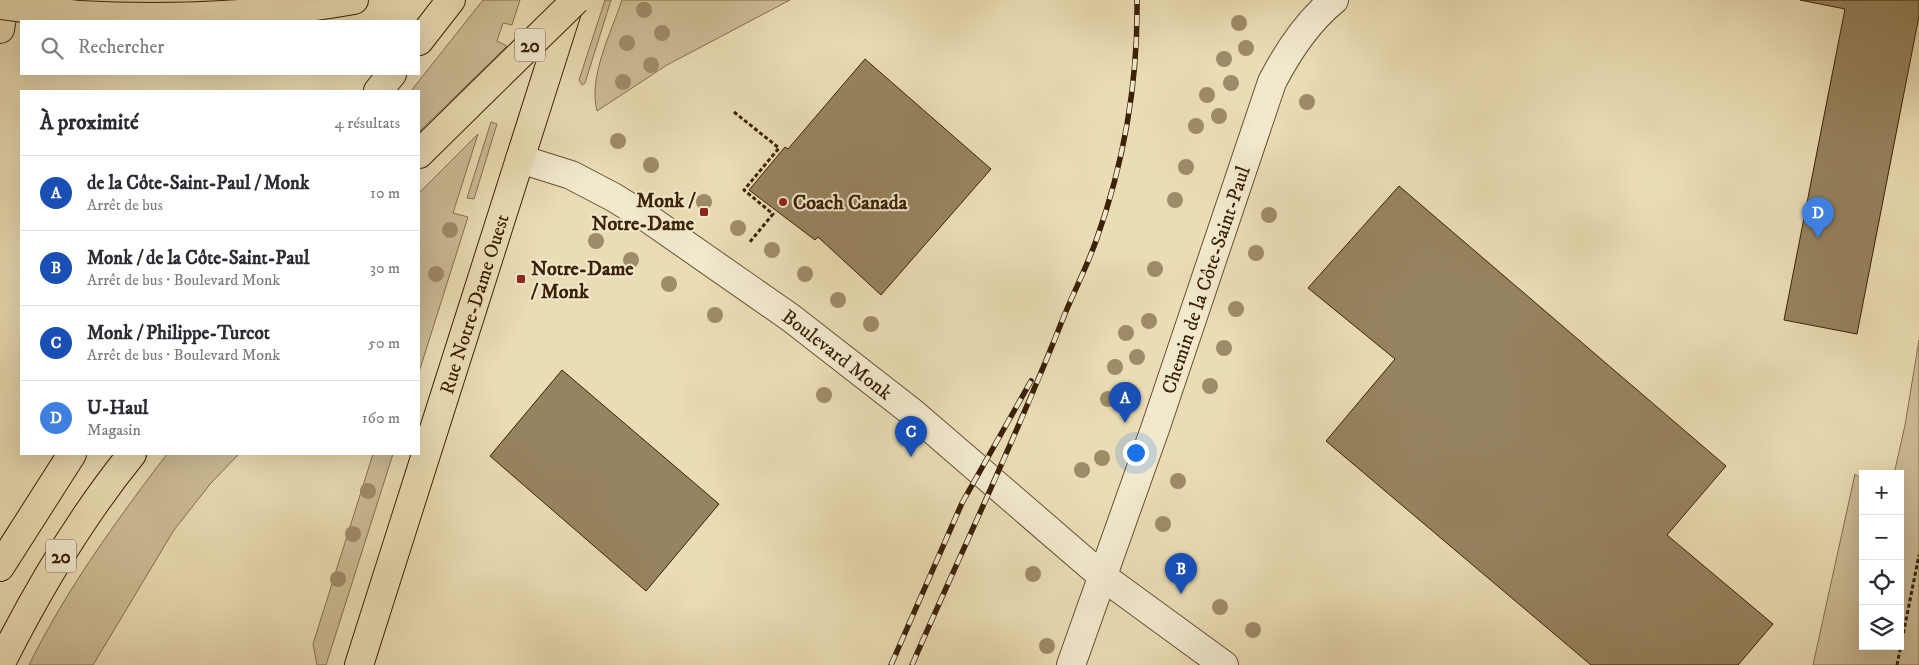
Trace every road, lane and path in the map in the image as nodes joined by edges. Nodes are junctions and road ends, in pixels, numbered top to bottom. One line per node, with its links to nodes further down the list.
1 (5, 0): 8 (main road)
2 (354, 0): 7 (main road, bridge)
3 (451, 0): 9 (main road)
4 (570, 0): 14 (main road, Rue Notre-Dame Ouest)
5 (576, 0): 13 (main road, 20, bridge)
6 (1334, 0): 20 (street, Chemin de la Côte-Saint-Paul)
7 (0, 5)
8 (0, 29)
9 (420, 40)
10 (391, 75): 11 (main road)
11 (379, 90)
12 (734, 112): 15 (path)
13 (420, 153)
14 (520, 159): 20 (street, Boulevard Monk); 22 (main road, Rue Notre-Dame Ouest)
15 (749, 243)
16 (71, 455): 19 (main road)
17 (131, 455): 21 (main road, 20)
18 (1919, 556): 25 (path)
19 (0, 567)
20 (1102, 576): 23 (street, Chemin de la Côte-Saint-Paul); 24 (street, Boulevard Monk)
21 (0, 665)
22 (359, 665)
23 (1071, 665)
24 (1224, 665)
25 (1898, 665)

